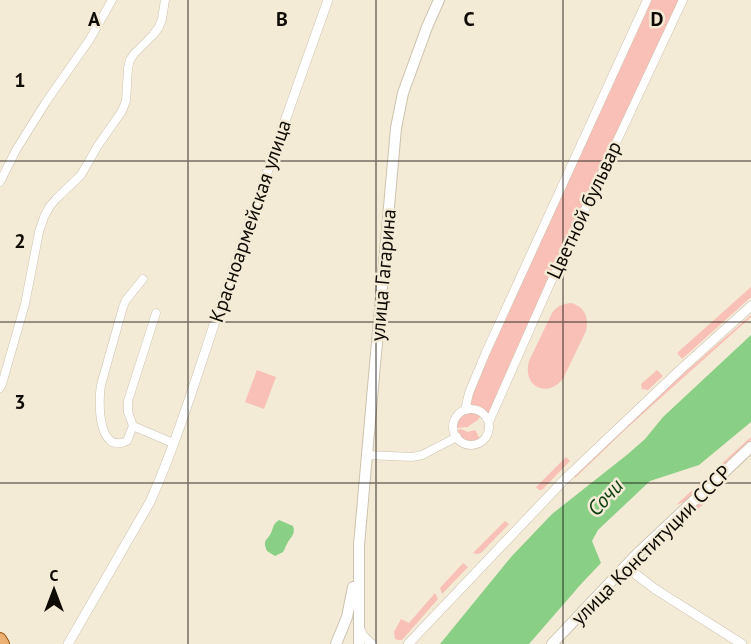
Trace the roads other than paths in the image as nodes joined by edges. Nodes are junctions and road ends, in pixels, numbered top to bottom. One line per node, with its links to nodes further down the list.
1 (112, 0): 7 (street)
2 (165, 0): 11 (street)
3 (328, 0): 16 (street, Красноармейская улица)
4 (439, 0): 18 (main road, улица Гагарина)
5 (647, 0): 12 (street, Цветной бульвар)
6 (683, 0): 13 (street, Цветной бульвар)
7 (0, 182)
8 (142, 279): 14 (street)
9 (751, 306): 28 (street)
10 (156, 313): 14 (street)
11 (0, 388)
12 (465, 410): 13 (street); 15 (street)
13 (489, 422): 15 (street)
14 (133, 426): 16 (street)
15 (457, 437): 18 (street)
16 (173, 442): 24 (street, Красноармейская улица)
17 (751, 447): 20 (main road, улица Конституции СССР)
18 (367, 455): 19 (main road, улица Гагарина)
19 (358, 558): 21 (main road); 25 (main road)
20 (626, 566): 29 (main road, улица Конституции СССР); 30 (street)
21 (359, 627): 26 (main road); 27 (street)
22 (0, 639): 23 (main road)
23 (3, 644)
24 (68, 644)
25 (336, 644)
26 (359, 644)
27 (372, 644)
28 (408, 644)
29 (552, 644)
30 (742, 644)

